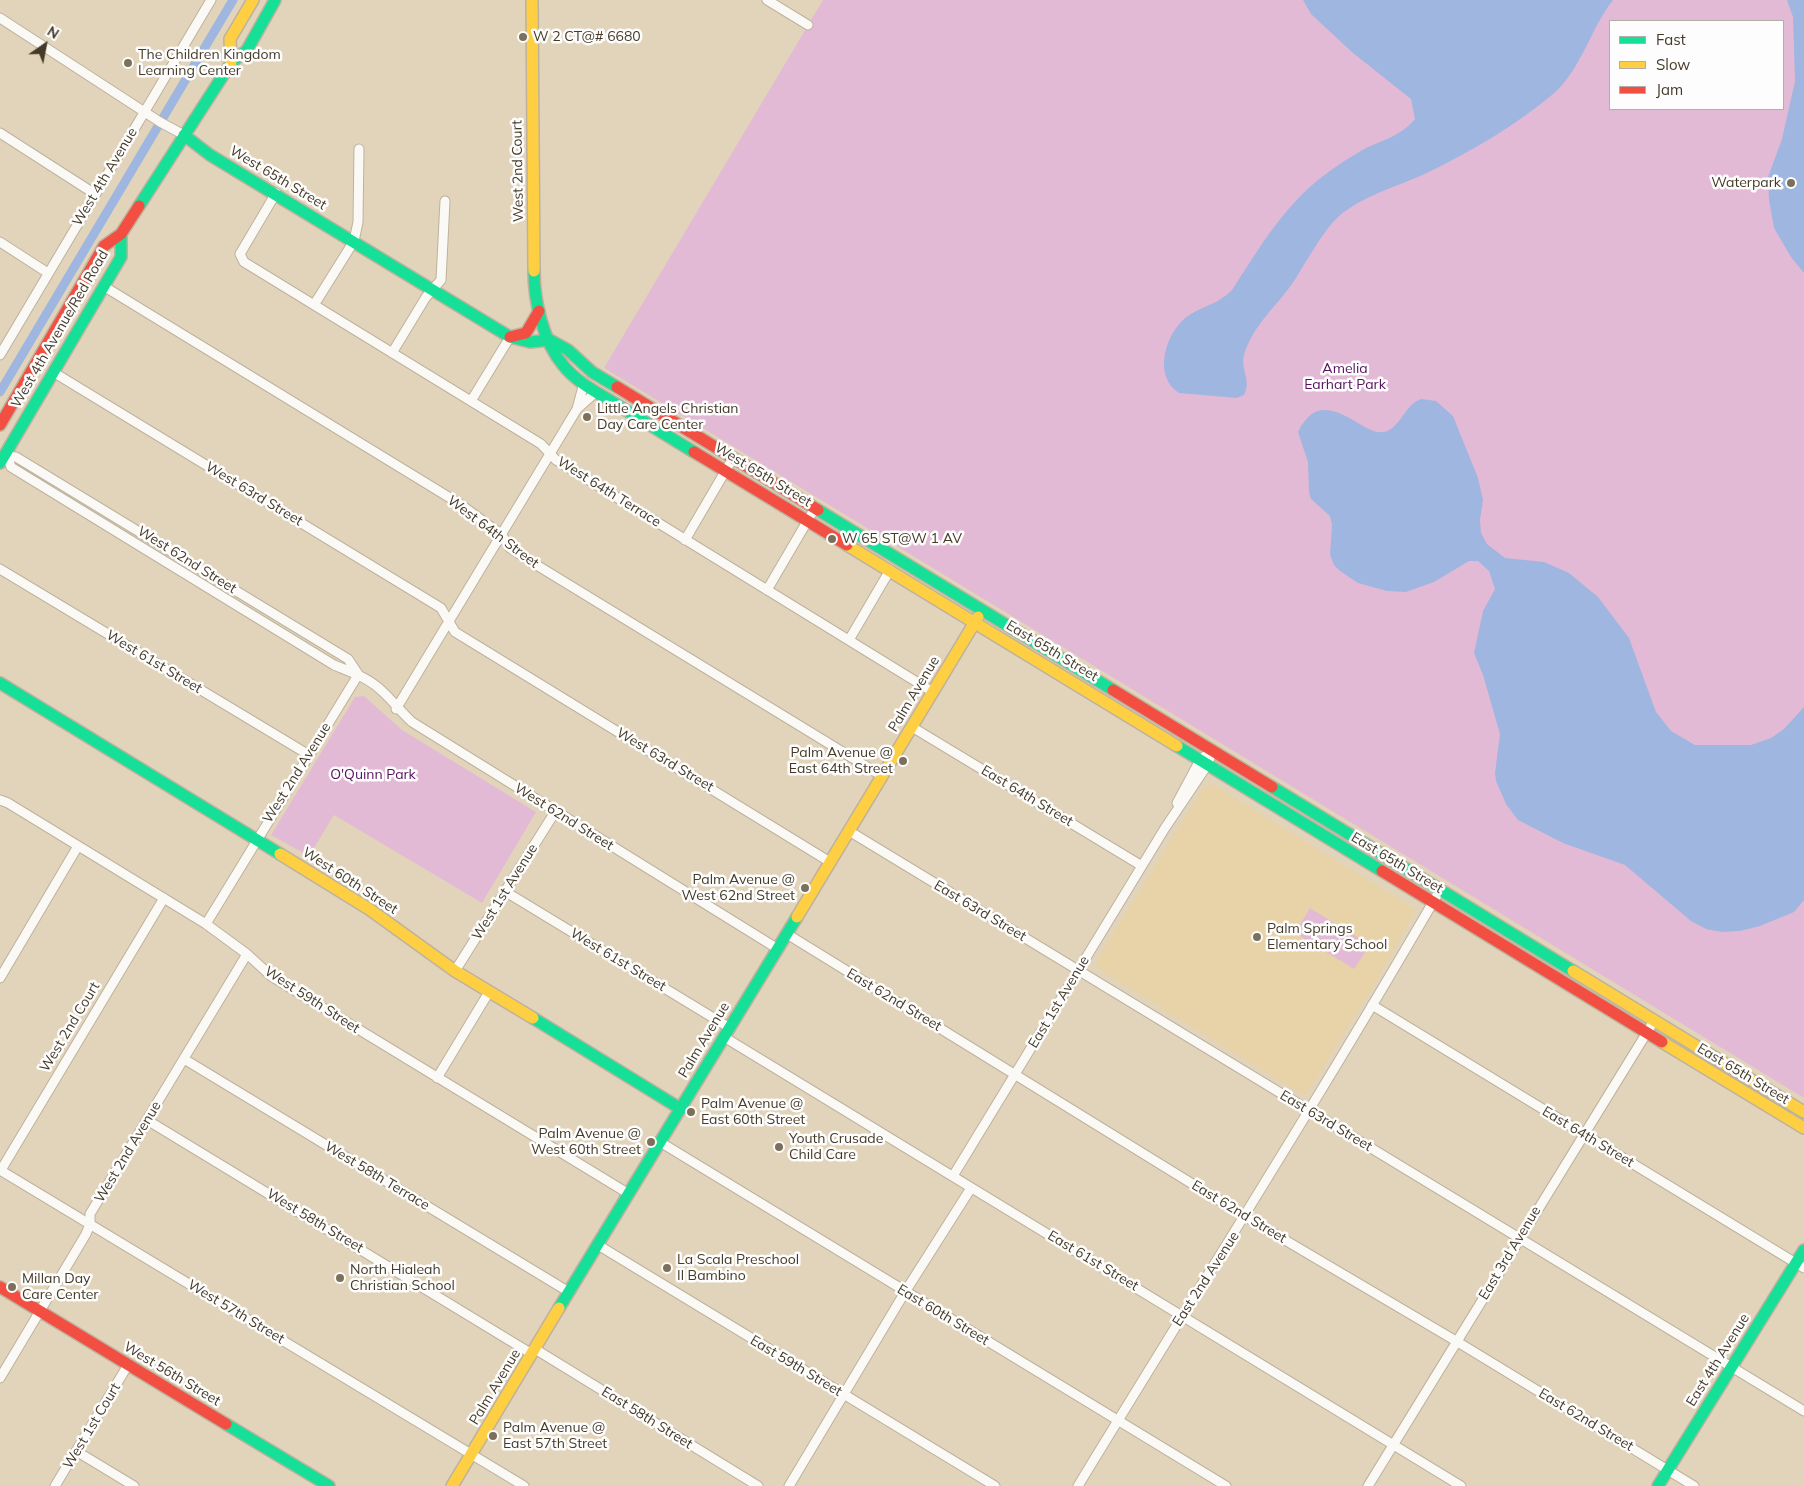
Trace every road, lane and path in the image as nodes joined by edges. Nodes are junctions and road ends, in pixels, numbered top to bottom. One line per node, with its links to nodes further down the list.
1 (211, 0): 9 (street, West 4th Avenue)
2 (253, 0): 8 (main road)
3 (275, 0): 8 (main road, West 4th Avenue/Red Road)
4 (532, 0): 24 (main road, West 2nd Court)
5 (768, 0): 7 (street)
6 (0, 18): 9 (street, West 65th Street)
7 (808, 25)
8 (231, 63): 11 (main road, West 4th Avenue/Red Road)
9 (144, 111): 11 (street, West 65th Street); 14 (street, West 4th Avenue)
10 (0, 133): 14 (street)
11 (184, 135): 13 (main road, West 65th Street); 16 (main road, West 4th Avenue/Red Road)
12 (359, 149): 17 (street)
13 (276, 193): 17 (main road, West 65th Street); 22 (street, West 64th Terrace)
14 (95, 194): 19 (street, West 4th Avenue)
15 (445, 202): 21 (street)
16 (121, 234): 20 (main road, West 4th Avenue/Red Road); 23 (main road, West 4th Avenue/Red Road)
17 (354, 241): 21 (main road, West 65th Street); 22 (street)
18 (0, 242): 19 (street)
19 (48, 273): 28 (street, West 4th Avenue)
20 (105, 287): 29 (main road, West 4th Avenue/Red Road); 42 (street, West 64th Street)
21 (433, 290): 25 (main road, West 65th Street); 27 (street)
22 (314, 305): 27 (street, West 64th Terrace)
23 (69, 308): 29 (main road); 31 (main road, West 4th Avenue/Red Road)
24 (539, 312): 25 (main road); 26 (main road, West 2nd Court)
25 (510, 337): 26 (main road, West 65th Street); 33 (street)
26 (550, 340): 30 (main road, West 65th Street); 37 (main road, West 65th Street)
27 (392, 353): 33 (street, West 64th Terrace)
28 (0, 354)
29 (53, 372): 31 (main road); 38 (main road, West 4th Avenue/Red Road); 48 (street, West 63rd Street)
30 (584, 384): 32 (main road, West 65th Street); 34 (street)
31 (22, 388): 35 (main road, West 4th Avenue/Red Road)
32 (596, 392): 34 (street); 39 (main road, West 65th Street)
33 (471, 401): 36 (street, West 64th Terrace)
34 (576, 409): 36 (street)
35 (0, 426)
36 (550, 452): 42 (street); 43 (street, West 64th Terrace)
37 (733, 458): 39 (street); 40 (main road, West 65th Street)
38 (4, 459): 51 (street, West 62nd Street); 51 (street, West 62nd Street)
39 (726, 470): 41 (main road, West 65th Street); 43 (street)
40 (815, 508): 41 (street); 47 (main road, West 65th Street)
41 (808, 520): 45 (main road, West 65th Street); 46 (street)
42 (502, 535): 48 (street); 59 (street, West 64th Street)
43 (685, 540): 46 (street, West 64th Terrace)
44 (0, 568): 57 (street, West 61st Street)
45 (890, 570): 49 (main road, West 65th Street); 50 (street)
46 (767, 590): 50 (street, West 64th Terrace)
47 (982, 610): 49 (main road, Palm Avenue); 56 (main road, East 65th Street)
48 (449, 622): 54 (street); 65 (street, West 63rd Street)
49 (975, 622): 53 (main road, Palm Avenue); 58 (main road, East 65th Street)
50 (849, 640): 53 (street, West 64th Terrace)
51 (358, 675): 54 (street, West 62nd Street); 57 (street, West 2nd Avenue)
52 (0, 683): 63 (main road, West 60th Street)
53 (933, 692): 55 (main road, Palm Avenue)
54 (396, 708): 61 (street, West 62nd Street)
55 (912, 726): 59 (main road, Palm Avenue); 66 (street, East 64th Street)
56 (1212, 751): 58 (street, East 1st Avenue); 67 (main road, East 65th Street)
57 (309, 755): 63 (street, West 2nd Avenue)
58 (1204, 762): 66 (street, East 1st Avenue); 70 (main road, East 65th Street)
59 (882, 776): 62 (main road, Palm Avenue)
60 (0, 800): 64 (street, West 59th Street)
61 (555, 812): 68 (street, West 1st Avenue); 73 (street, West 62nd Street)
62 (849, 830): 65 (main road, Palm Avenue); 76 (street, East 63rd Street)
63 (257, 839): 71 (street, West 2nd Avenue); 75 (main road, West 60th Street)
64 (78, 846): 69 (street, West 59th Street); 77 (street)
65 (830, 862): 72 (main road, Palm Avenue)
66 (1142, 866): 76 (street, East 1st Avenue)
67 (1440, 890): 70 (street, East 2nd Avenue); 80 (main road, East 65th Street)
68 (506, 892): 75 (street, West 1st Avenue); 81 (street, West 61st Street)
69 (164, 898): 71 (street, West 59th Street); 93 (street, West 2nd Court)
70 (1433, 902): 79 (street, East 2nd Avenue); 82 (main road, East 65th Street)
71 (206, 924): 74 (street, West 59th Street)
72 (787, 934): 73 (main road, Palm Avenue); 84 (street, East 62nd Street)
73 (778, 948): 81 (main road, Palm Avenue)
74 (247, 954): 83 (street, West 2nd Avenue); 85 (street, West 59th Street)
75 (455, 971): 78 (main road, West 60th Street)
76 (1078, 971): 84 (street, East 1st Avenue); 87 (street, East 63rd Street)
77 (0, 978)
78 (489, 992): 85 (street); 86 (main road, West 60th Street)
79 (1372, 1005): 87 (street, East 2nd Avenue); 91 (street, East 64th Street)
80 (1654, 1020): 82 (street, East 3rd Avenue); 88 (main road, East 65th Street)
81 (727, 1032): 86 (main road, Palm Avenue); 94 (street, East 61st Street)
82 (1647, 1032): 90 (main road, East 65th Street); 91 (street, East 3rd Avenue)
83 (184, 1059): 89 (street, West 2nd Avenue); 104 (street, West 58th Terrace)
84 (1015, 1074): 94 (street, East 1st Avenue); 97 (street, East 62nd Street)
85 (437, 1078): 96 (street, West 59th Street)
86 (681, 1109): 92 (main road, Palm Avenue)
87 (1309, 1110): 97 (street, East 2nd Avenue); 99 (street, East 63rd Street)
88 (1804, 1112)
89 (147, 1120): 98 (street, West 2nd Avenue); 109 (street, West 58th Street)
90 (1804, 1128)
91 (1583, 1134): 99 (street, East 3rd Avenue); 102 (street, East 64th Street)
92 (660, 1142): 96 (main road, Palm Avenue); 105 (street, East 60th Street)
93 (0, 1170): 98 (street, West 57th Street)
94 (953, 1176): 95 (street, East 61st Street)
95 (971, 1188): 105 (street); 107 (street, East 61st Street)
96 (629, 1194): 100 (main road, Palm Avenue)
97 (1246, 1217): 107 (street, East 2nd Avenue); 108 (street, East 62nd Street)
98 (90, 1224): 106 (street, West 2nd Avenue); 118 (street, West 57th Street)
99 (1518, 1239): 108 (street, East 3rd Avenue); 111 (street, East 63rd Street)
100 (598, 1245): 104 (main road, Palm Avenue); 113 (street, East 59th Street)
101 (1804, 1250): 102 (main road, East 4th Avenue)
102 (1800, 1266): 111 (main road, East 4th Avenue)
103 (0, 1287): 106 (main road, West 56th Street)
104 (570, 1292): 109 (main road, Palm Avenue)
105 (905, 1292): 113 (street); 115 (street, East 60th Street)
106 (40, 1311): 110 (main road, West 56th Street); 112 (street, West 2nd Avenue)
107 (1182, 1315): 115 (street, East 2nd Avenue); 116 (street, East 61st Street)
108 (1456, 1341): 116 (street, East 3rd Avenue); 119 (street, East 62nd Street)
109 (534, 1352): 118 (main road, Palm Avenue); 125 (street, East 58th Street)
110 (128, 1365): 117 (street, West 1st Court); 122 (main road, West 56th Street)
111 (1731, 1366): 114 (street, East 63rd Street); 119 (main road, East 4th Avenue)
112 (0, 1378)
113 (844, 1395): 126 (street); 127 (street, East 59th Street)
114 (1804, 1410)
115 (1119, 1420): 128 (street, East 2nd Avenue); 129 (street, East 60th Street)
116 (1393, 1445): 130 (street, East 3rd Avenue); 131 (street, East 61st Street)
117 (76, 1451): 120 (street, West 1st Court); 121 (street)
118 (472, 1454): 123 (main road, Palm Avenue); 124 (street, West 57th Street)
119 (1668, 1470): 132 (main road, East 4th Avenue); 133 (street, East 62nd Street)
120 (55, 1486)
121 (134, 1486)
122 (330, 1486)
123 (452, 1486)
124 (524, 1486)
125 (758, 1486)
126 (789, 1486)
127 (995, 1486)
128 (1078, 1486)
129 (1226, 1486)
130 (1368, 1486)
131 (1461, 1486)
132 (1658, 1486)
133 (1694, 1486)

